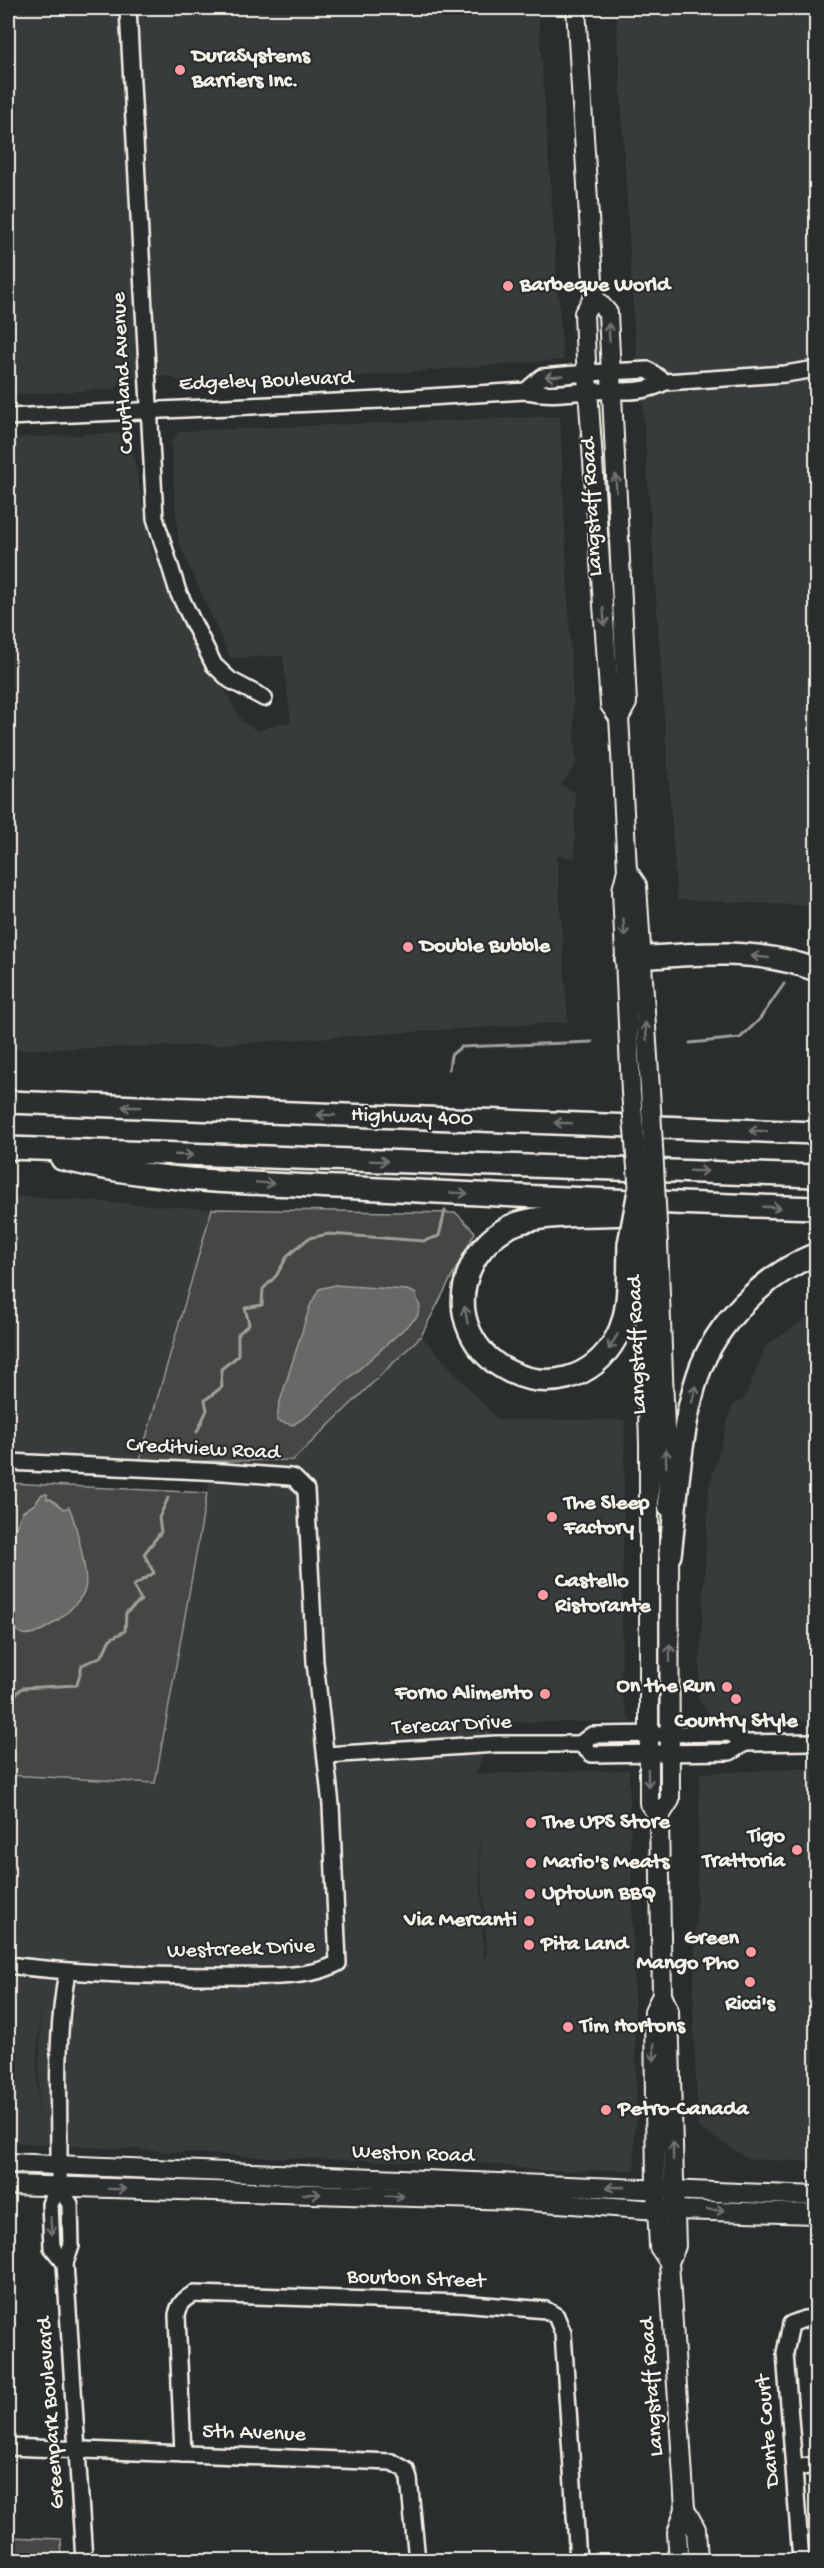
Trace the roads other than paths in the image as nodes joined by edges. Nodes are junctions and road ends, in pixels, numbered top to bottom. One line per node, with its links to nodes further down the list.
1 (128, 8): 9 (street, Courtland Avenue)
2 (576, 8): 3 (main road, Langstaff Road)
3 (594, 297): 5 (main road, Langstaff Road, one-way to 3); 6 (main road, Langstaff Road)
4 (816, 369): 7 (street, Edgeley Boulevard)
5 (611, 372): 6 (street, Edgeley Boulevard); 7 (street, Edgeley Boulevard); 8 (main road, Langstaff Road)
6 (589, 382): 8 (street, Edgeley Boulevard); 9 (street, Edgeley Boulevard); 12 (main road, Langstaff Road, one-way to 12)
7 (665, 382): 8 (street, Edgeley Boulevard)
8 (612, 392): 12 (main road, Langstaff Road, one-way to 8)
9 (148, 410): 10 (street, Edgeley Boulevard); 11 (street, Courtland Avenue)
10 (8, 417)
11 (264, 698)
12 (619, 718): 13 (main road, Langstaff Road)
13 (634, 958): 14 (highway, one-way to 13); 19 (main road, Langstaff Road, bridge); 22 (main road, Langstaff Road, one-way to 13, bridge)
14 (816, 970)
15 (8, 1102): 16 (highway, Highway 400, one-way to 15)
16 (816, 1133)
17 (14, 1148): 18 (highway, Highway 400, one-way to 18); 20 (highway, one-way to 20)
18 (816, 1176)
19 (639, 1191): 22 (highway, bridge)
20 (672, 1204): 21 (highway, one-way to 21); 22 (highway, one-way to 20)
21 (816, 1209)
22 (643, 1243): 25 (main road, Langstaff Road, one-way to 22); 29 (main road, Langstaff Road)
23 (816, 1254): 25 (highway, one-way to 23)
24 (8, 1462): 31 (street, Creditview Road)
25 (670, 1555): 26 (main road, Langstaff Road, one-way to 25)
26 (671, 1734): 28 (street, Terecar Drive); 29 (street, Terecar Drive); 30 (main road, Langstaff Road)
27 (816, 1742): 28 (street)
28 (745, 1743): 30 (street)
29 (648, 1744): 30 (street); 31 (street, Terecar Drive); 32 (main road, Langstaff Road, one-way to 32)
30 (671, 1753): 32 (main road, Langstaff Road)
31 (326, 1755): 34 (street, Westcreek Drive)
32 (659, 1817): 39 (main road, Langstaff Road)
33 (8, 1965): 34 (street, Westcreek Drive)
34 (67, 1972): 36 (street, Greenpark Boulevard)
35 (8, 2163): 36 (main road, Weston Road)
36 (59, 2164): 38 (street, Greenpark Boulevard); 39 (main road, Weston Road, one-way to 36)
37 (8, 2185): 38 (main road, Weston Road)
38 (58, 2187): 41 (main road, Weston Road, one-way to 41); 45 (street, Greenpark Boulevard)
39 (665, 2189): 40 (main road, Weston Road); 41 (main road, Langstaff Road)
40 (816, 2196)
41 (666, 2209): 42 (main road, Weston Road, one-way to 42); 49 (main road, Langstaff Road)
42 (816, 2214)
43 (816, 2318): 48 (street, Dante Court)
44 (8, 2447): 45 (street, 5th Avenue)
45 (77, 2450): 46 (street, 5th Avenue); 50 (street, Greenpark Boulevard)
46 (183, 2454): 51 (street, 5th Avenue); 52 (street, Bourbon Street)
47 (816, 2465): 48 (street)
48 (795, 2468): 55 (street, Dante Court)
49 (685, 2509): 53 (main road, Langstaff Road); 54 (main road, Langstaff Road)
50 (84, 2560)
51 (417, 2560)
52 (578, 2560)
53 (679, 2560)
54 (698, 2560)
55 (801, 2560)

